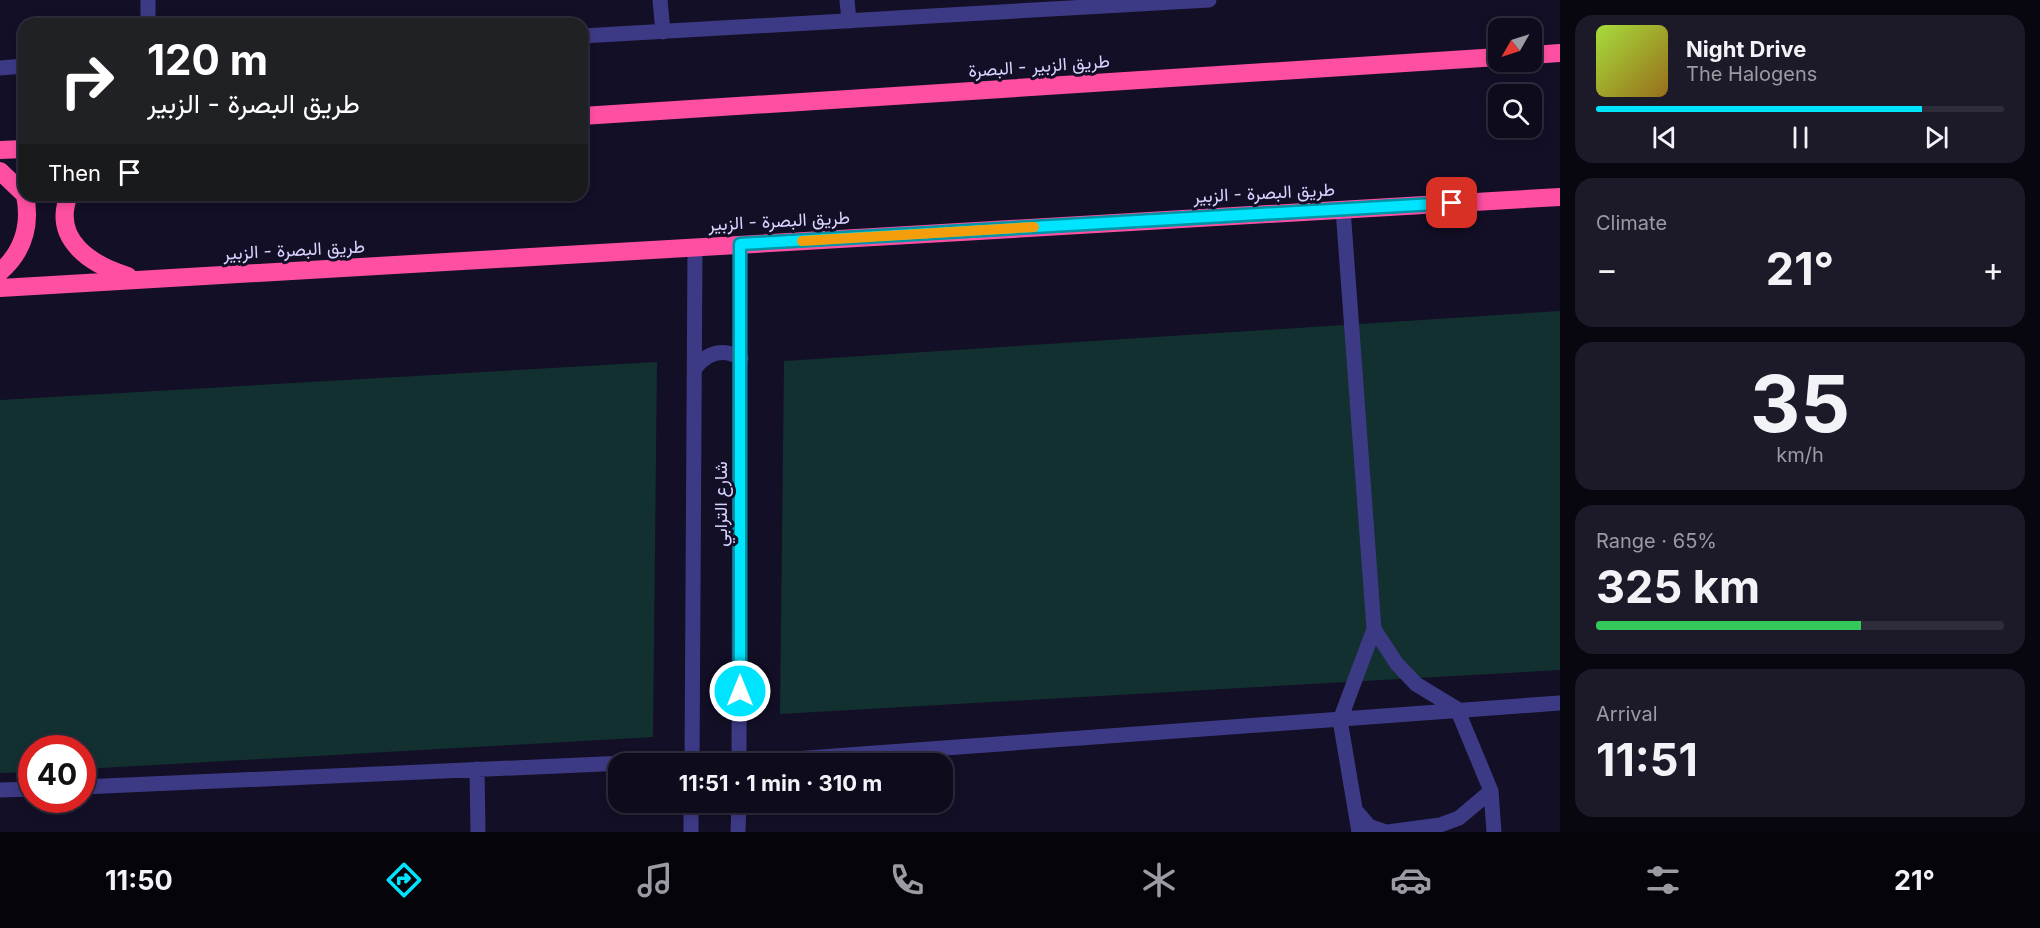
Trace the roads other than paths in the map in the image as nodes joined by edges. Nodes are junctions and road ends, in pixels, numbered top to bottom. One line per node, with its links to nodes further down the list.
1 (148, 0): 5 (street)
2 (660, 0): 7 (street)
3 (847, 0): 6 (street)
4 (1209, 0): 6 (street)
5 (148, 18)
6 (849, 21): 7 (street)
7 (663, 32): 8 (street)
8 (588, 36)
9 (1560, 53): 10 (highway)
10 (1542, 54)
11 (1488, 58): 14 (highway, طريق الزبير - البصرة)
12 (18, 66): 13 (street)
13 (0, 68)
14 (588, 116)
15 (18, 149): 16 (highway)
16 (0, 150)
17 (0, 171): 18 (highway)
18 (18, 188)
19 (1560, 197): 22 (highway, طريق البصرة - الزبير)
20 (26, 201): 25 (highway)
21 (66, 201): 26 (highway)
22 (1343, 209): 23 (highway, طريق البصرة - الزبير); 30 (street)
23 (740, 244): 24 (highway, طريق البصرة - الزبير); 28 (street, شارع الترابي)
24 (695, 247): 26 (highway, طريق البصرة - الزبير); 29 (street)
25 (0, 272)
26 (138, 280): 27 (highway, طريق البصرة - الزبير)
27 (0, 288)
28 (741, 358): 29 (street); 35 (street, شارع الترابي)
29 (696, 367): 34 (street)
30 (1374, 628): 32 (street); 33 (street)
31 (1560, 703): 32 (street)
32 (1457, 709): 33 (street); 42 (street)
33 (1340, 720): 36 (street); 43 (street)
34 (692, 753)
35 (740, 753)
36 (880, 753)
37 (608, 765): 38 (street)
38 (477, 769): 39 (street); 47 (street)
39 (96, 786)
40 (18, 789): 41 (street)
41 (0, 790)
42 (1491, 791): 46 (street); 51 (street)
43 (1354, 808): 50 (street); 51 (street)
44 (691, 813): 48 (street)
45 (739, 813): 49 (street)
46 (1493, 831)
47 (478, 832)
48 (691, 832)
49 (738, 832)
50 (1359, 832)
51 (1387, 832)

